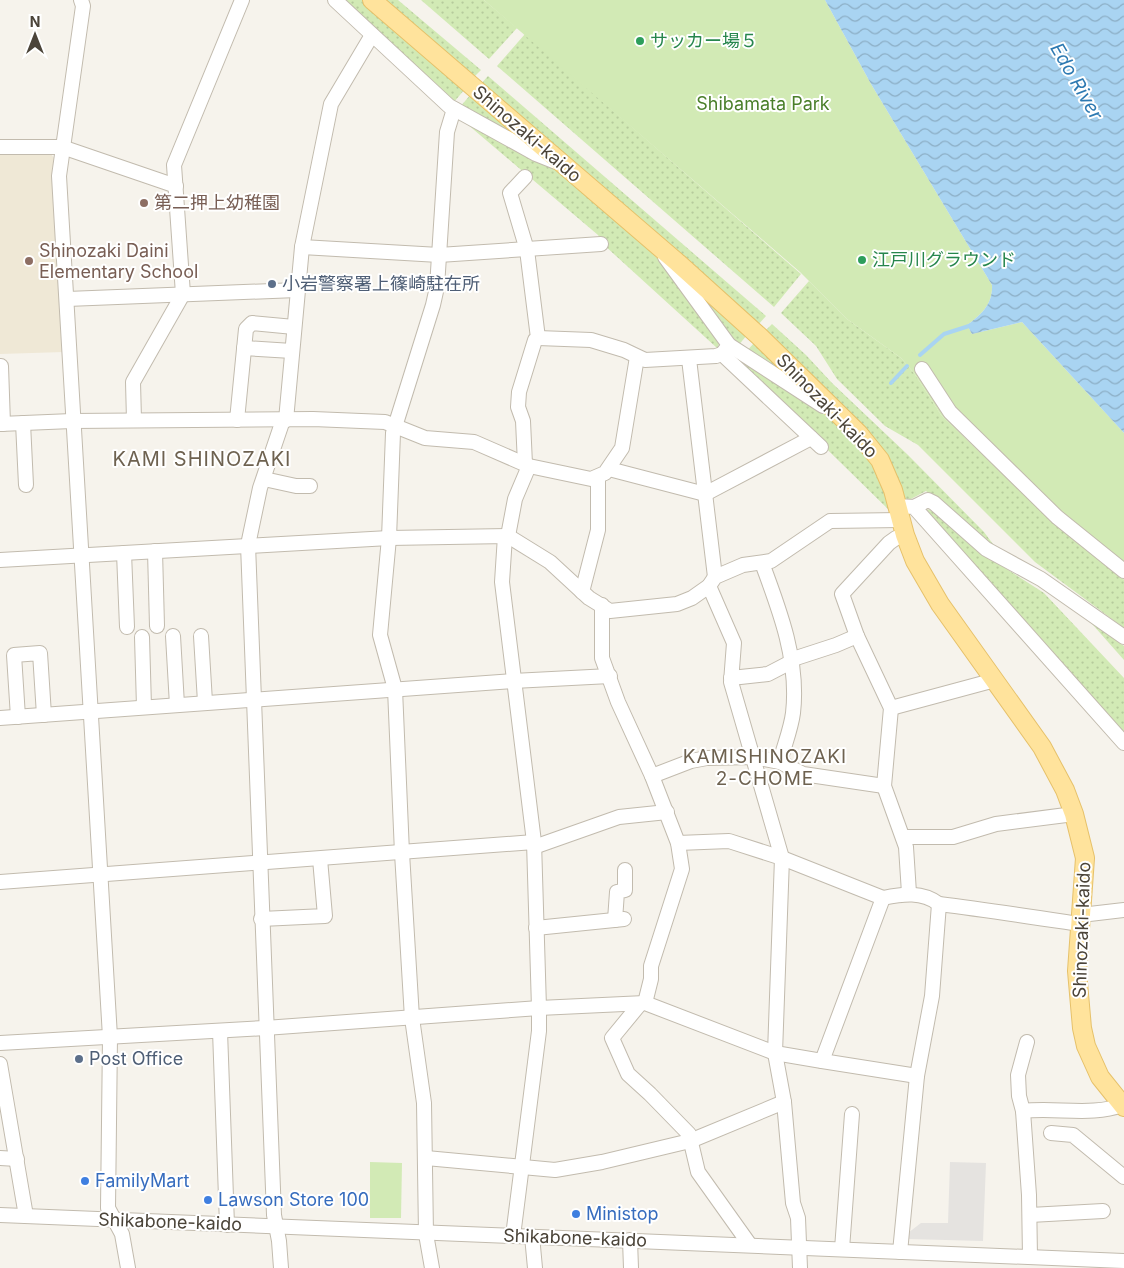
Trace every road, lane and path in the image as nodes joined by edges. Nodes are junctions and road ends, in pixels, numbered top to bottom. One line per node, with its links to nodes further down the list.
1 (81, 0): 8 (street)
2 (242, 0): 11 (street)
3 (335, 0): 5 (street)
4 (372, 0): 9 (main road, Shinozaki-kaido)
5 (372, 35): 6 (street); 13 (street)
6 (454, 109): 9 (street); 16 (street)
7 (0, 146): 8 (street)
8 (62, 147): 11 (street); 19 (street)
9 (564, 166): 15 (main road, Shinozaki-kaido)
10 (524, 177): 14 (street)
11 (176, 186): 18 (street)
12 (601, 244): 14 (street)
13 (302, 247): 16 (street); 17 (street)
14 (527, 250): 16 (street); 21 (street)
15 (661, 250): 23 (street); 33 (main road, Shinozaki-kaido)
16 (439, 255): 36 (street)
17 (297, 290): 18 (street); 20 (street)
18 (184, 294): 19 (street); 29 (street)
19 (67, 299): 32 (street)
20 (294, 327): 22 (street); 24 (street)
21 (538, 338): 25 (street); 37 (street)
22 (244, 348): 24 (street); 30 (street)
23 (726, 349): 26 (street); 33 (street); 42 (street)
24 (292, 352): 31 (street)
25 (637, 357): 26 (street); 38 (street)
26 (689, 359): 42 (street)
27 (1, 366): 35 (street)
28 (922, 369): 52 (street)
29 (134, 420): 30 (street); 32 (street)
30 (237, 420): 31 (street)
31 (285, 420): 36 (street); 39 (street)
32 (72, 421): 34 (street); 49 (street)
33 (846, 421): 43 (main road, Shinozaki-kaido)
34 (23, 423): 35 (street); 40 (street)
35 (1, 424)
36 (395, 425): 37 (street); 45 (street)
37 (527, 465): 38 (street); 44 (street)
38 (603, 474): 42 (street); 54 (street)
39 (264, 479): 41 (street); 46 (street)
40 (26, 485)
41 (310, 486)
42 (705, 494): 53 (street)
43 (904, 517): 51 (street); 60 (street); 62 (street); 66 (main road, Shinozaki-kaido); 78 (street)
44 (506, 536): 45 (street); 54 (street); 67 (street)
45 (389, 538): 46 (street); 68 (street)
46 (248, 545): 47 (street); 69 (street)
47 (155, 551): 48 (street); 56 (street)
48 (124, 553): 49 (street); 57 (street)
49 (81, 556): 50 (street); 74 (street)
50 (0, 560)
51 (762, 563): 53 (street); 63 (street)
52 (1124, 571)
53 (712, 582): 55 (street); 65 (street)
54 (582, 592): 55 (street)
55 (602, 605): 64 (street)
56 (156, 626)
57 (127, 627)
58 (173, 636): 71 (street)
59 (201, 636): 70 (street)
60 (857, 636): 63 (street); 73 (street)
61 (142, 637): 72 (street)
62 (1124, 637)
63 (793, 660): 65 (street); 80 (street)
64 (610, 676): 67 (street); 81 (street)
65 (731, 678): 79 (street)
66 (994, 680): 73 (street); 84 (main road, Shinozaki-kaido)
67 (513, 681): 68 (street); 87 (street)
68 (395, 689): 69 (street); 88 (street)
69 (252, 699): 70 (street); 91 (street)
70 (205, 702): 71 (street)
71 (177, 705): 72 (street)
72 (144, 707): 74 (street)
73 (891, 708): 82 (street)
74 (90, 711): 75 (street); 93 (street)
75 (44, 715): 76 (street); 76 (street)
76 (18, 717): 77 (street)
77 (0, 718)
78 (1124, 743)
79 (753, 758): 80 (street); 81 (street); 89 (street)
80 (780, 762): 82 (street)
81 (652, 776): 83 (street)
82 (884, 786): 85 (street)
83 (667, 812): 86 (street); 87 (street)
84 (1074, 814): 85 (street); 100 (main road, Shinozaki-kaido)
85 (903, 837): 95 (street)
86 (678, 843): 89 (street); 102 (street)
87 (534, 845): 88 (street); 101 (street)
88 (402, 853): 90 (street); 104 (street)
89 (782, 858): 96 (street); 110 (street)
90 (320, 859): 91 (street); 99 (street)
91 (259, 863): 93 (street); 99 (street)
92 (625, 870): 101 (street)
93 (99, 875): 94 (street); 107 (street)
94 (0, 882)
95 (909, 893): 96 (street); 97 (street)
96 (883, 898): 111 (street)
97 (939, 904): 100 (street); 113 (street)
98 (1124, 910): 100 (street)
99 (261, 919): 105 (street)
100 (1081, 920): 115 (main road, Shinozaki-kaido)
101 (536, 928): 103 (street)
102 (643, 1004): 103 (street); 110 (street); 119 (street)
103 (539, 1008): 104 (street); 123 (street)
104 (412, 1018): 105 (street); 121 (street)
105 (265, 1028): 106 (street); 131 (street)
106 (220, 1031): 107 (street); 130 (street)
107 (110, 1037): 109 (street); 129 (street)
108 (1027, 1042): 116 (street)
109 (0, 1043)
110 (775, 1053): 111 (street); 114 (street)
111 (822, 1061): 113 (street)
112 (0, 1064): 122 (street)
113 (917, 1076): 139 (street)
114 (784, 1102): 119 (street); 137 (street)
115 (1123, 1106): 116 (street)
116 (1023, 1111): 127 (street)
117 (852, 1114): 138 (street)
118 (1051, 1133): 124 (street)
119 (690, 1141): 123 (street); 136 (street)
120 (0, 1158): 122 (street)
121 (426, 1158): 123 (street); 132 (street)
122 (17, 1159): 128 (street)
123 (521, 1166): 133 (street)
124 (1124, 1177)
125 (1103, 1211): 127 (street)
126 (0, 1215): 128 (street, Shikabone-kaido)
127 (1030, 1215): 141 (street)
128 (26, 1216): 129 (street, Shikabone-kaido)
129 (114, 1220): 130 (street, Shikabone-kaido); 144 (street)
130 (227, 1225): 131 (street, Shikabone-kaido)
131 (276, 1226): 132 (street, Shikabone-kaido); 145 (street)
132 (426, 1234): 133 (street, Shikabone-kaido); 146 (street)
133 (512, 1236): 134 (street, Shikabone-kaido)
134 (532, 1236): 135 (street, Shikabone-kaido); 147 (street)
135 (630, 1240): 136 (street, Shikabone-kaido); 148 (street)
136 (750, 1245): 137 (street, Shikabone-kaido)
137 (800, 1247): 138 (street, Shikabone-kaido); 149 (street)
138 (842, 1249): 139 (street, Shikabone-kaido)
139 (900, 1252): 140 (street, Shikabone-kaido)
140 (958, 1254): 141 (street, Shikabone-kaido); 150 (street)
141 (1030, 1257): 143 (street, Shikabone-kaido)
142 (1124, 1261): 143 (street, Shikabone-kaido)
143 (1080, 1264)
144 (128, 1268)
145 (281, 1268)
146 (432, 1268)
147 (535, 1268)
148 (630, 1268)
149 (800, 1268)
150 (959, 1268)

